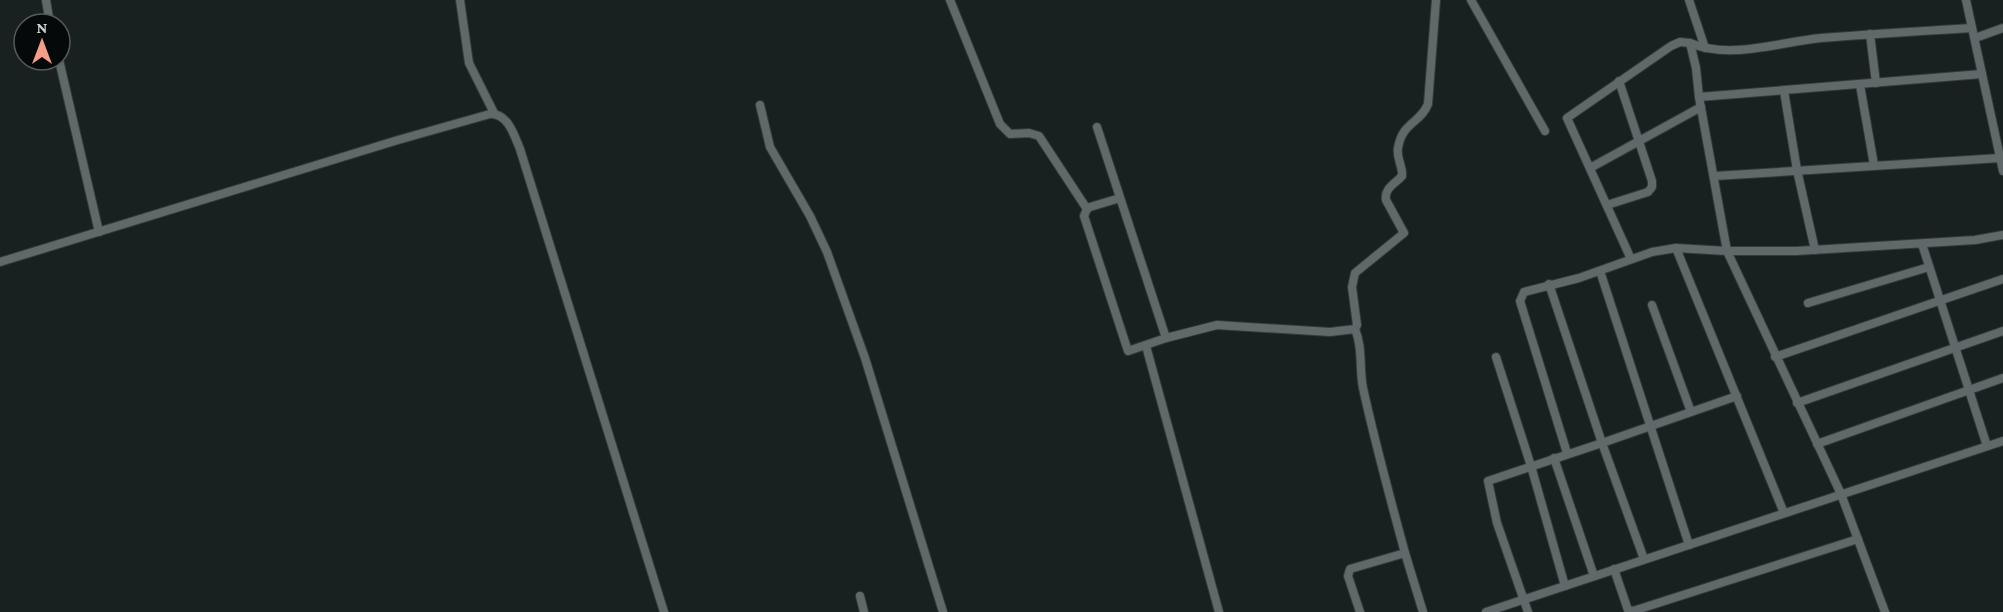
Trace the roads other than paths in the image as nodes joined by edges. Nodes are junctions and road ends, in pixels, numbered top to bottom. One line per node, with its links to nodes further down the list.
1 (460, 0): 22 (street)
2 (950, 0): 34 (street)
3 (1436, 0): 50 (street)
4 (1471, 0): 24 (street)
5 (1689, 0): 12 (street)
6 (1966, 0): 7 (street)
7 (1972, 28): 9 (street); 10 (street)
8 (2003, 28): 10 (street)
9 (1870, 34): 12 (street); 16 (street)
10 (1975, 38): 14 (street)
11 (1690, 43): 12 (street); 15 (street); 19 (street)
12 (1705, 48)
13 (62, 72): 35 (street)
14 (1982, 74): 16 (street); 26 (street)
15 (1619, 81): 25 (street); 28 (street)
16 (1876, 83): 17 (street)
17 (1860, 85): 18 (street); 27 (street)
18 (1784, 91): 19 (street); 29 (street)
19 (1700, 97): 21 (street)
20 (760, 105): 83 (street)
21 (1701, 107): 25 (street); 31 (street)
22 (494, 113): 35 (street); 81 (street)
23 (1097, 127): 32 (street)
24 (1545, 131)
25 (1639, 141): 28 (street); 33 (street)
26 (2000, 158): 27 (street); 30 (street)
27 (1874, 165): 29 (street)
28 (1590, 168): 33 (street)
29 (1797, 170): 31 (street); 39 (street)
30 (2003, 171)
31 (1715, 176): 40 (street)
32 (1120, 198): 34 (street); 52 (street)
33 (1607, 205): 41 (street)
34 (1086, 209): 53 (street)
35 (99, 232): 42 (street)
36 (2003, 235): 37 (street)
37 (1922, 244): 39 (street); 43 (street)
38 (1676, 248): 40 (street); 41 (street); 59 (street)
39 (1815, 250): 40 (street)
40 (1726, 251): 56 (street)
41 (1631, 259): 44 (street)
42 (0, 262)
43 (1929, 267): 47 (street); 48 (street)
44 (1600, 271): 46 (street); 62 (street)
45 (2003, 279): 47 (street)
46 (1549, 284): 64 (street); 67 (street)
47 (1939, 300): 54 (street); 56 (street)
48 (1808, 303)
49 (1652, 305): 61 (street)
50 (1355, 329): 52 (street); 74 (street)
51 (2003, 331): 54 (street)
52 (1166, 338): 53 (street)
53 (1146, 346): 84 (street)
54 (1956, 347): 58 (street); 60 (street)
55 (1496, 357): 69 (street)
56 (1774, 357): 60 (street)
57 (2003, 378): 58 (street)
58 (1969, 390): 65 (street); 66 (street)
59 (1737, 396): 61 (street); 71 (street)
60 (1797, 403): 65 (street)
61 (1691, 412): 62 (street)
62 (1650, 427): 64 (street); 73 (street)
63 (2003, 441): 66 (street)
64 (1602, 442): 67 (street); 75 (street)
65 (1817, 444): 70 (street)
66 (1987, 446): 70 (street)
67 (1567, 453): 68 (street)
68 (1554, 458): 69 (street); 77 (street)
69 (1531, 466): 78 (street); 80 (street)
70 (1841, 495): 71 (street); 72 (street)
71 (1784, 513): 73 (street)
72 (1858, 539): 76 (street); 89 (street)
73 (1689, 544): 75 (street)
74 (1406, 552): 85 (street); 86 (street)
75 (1644, 559): 76 (street)
76 (1614, 569): 77 (street)
77 (1594, 576): 78 (street)
78 (1565, 586): 80 (street)
79 (860, 596): 82 (street)
80 (1523, 600): 87 (street); 88 (street)
81 (664, 612)
82 (864, 612)
83 (943, 612)
84 (1219, 612)
85 (1360, 612)
86 (1423, 612)
87 (1486, 612)
88 (1528, 612)
89 (1886, 612)

